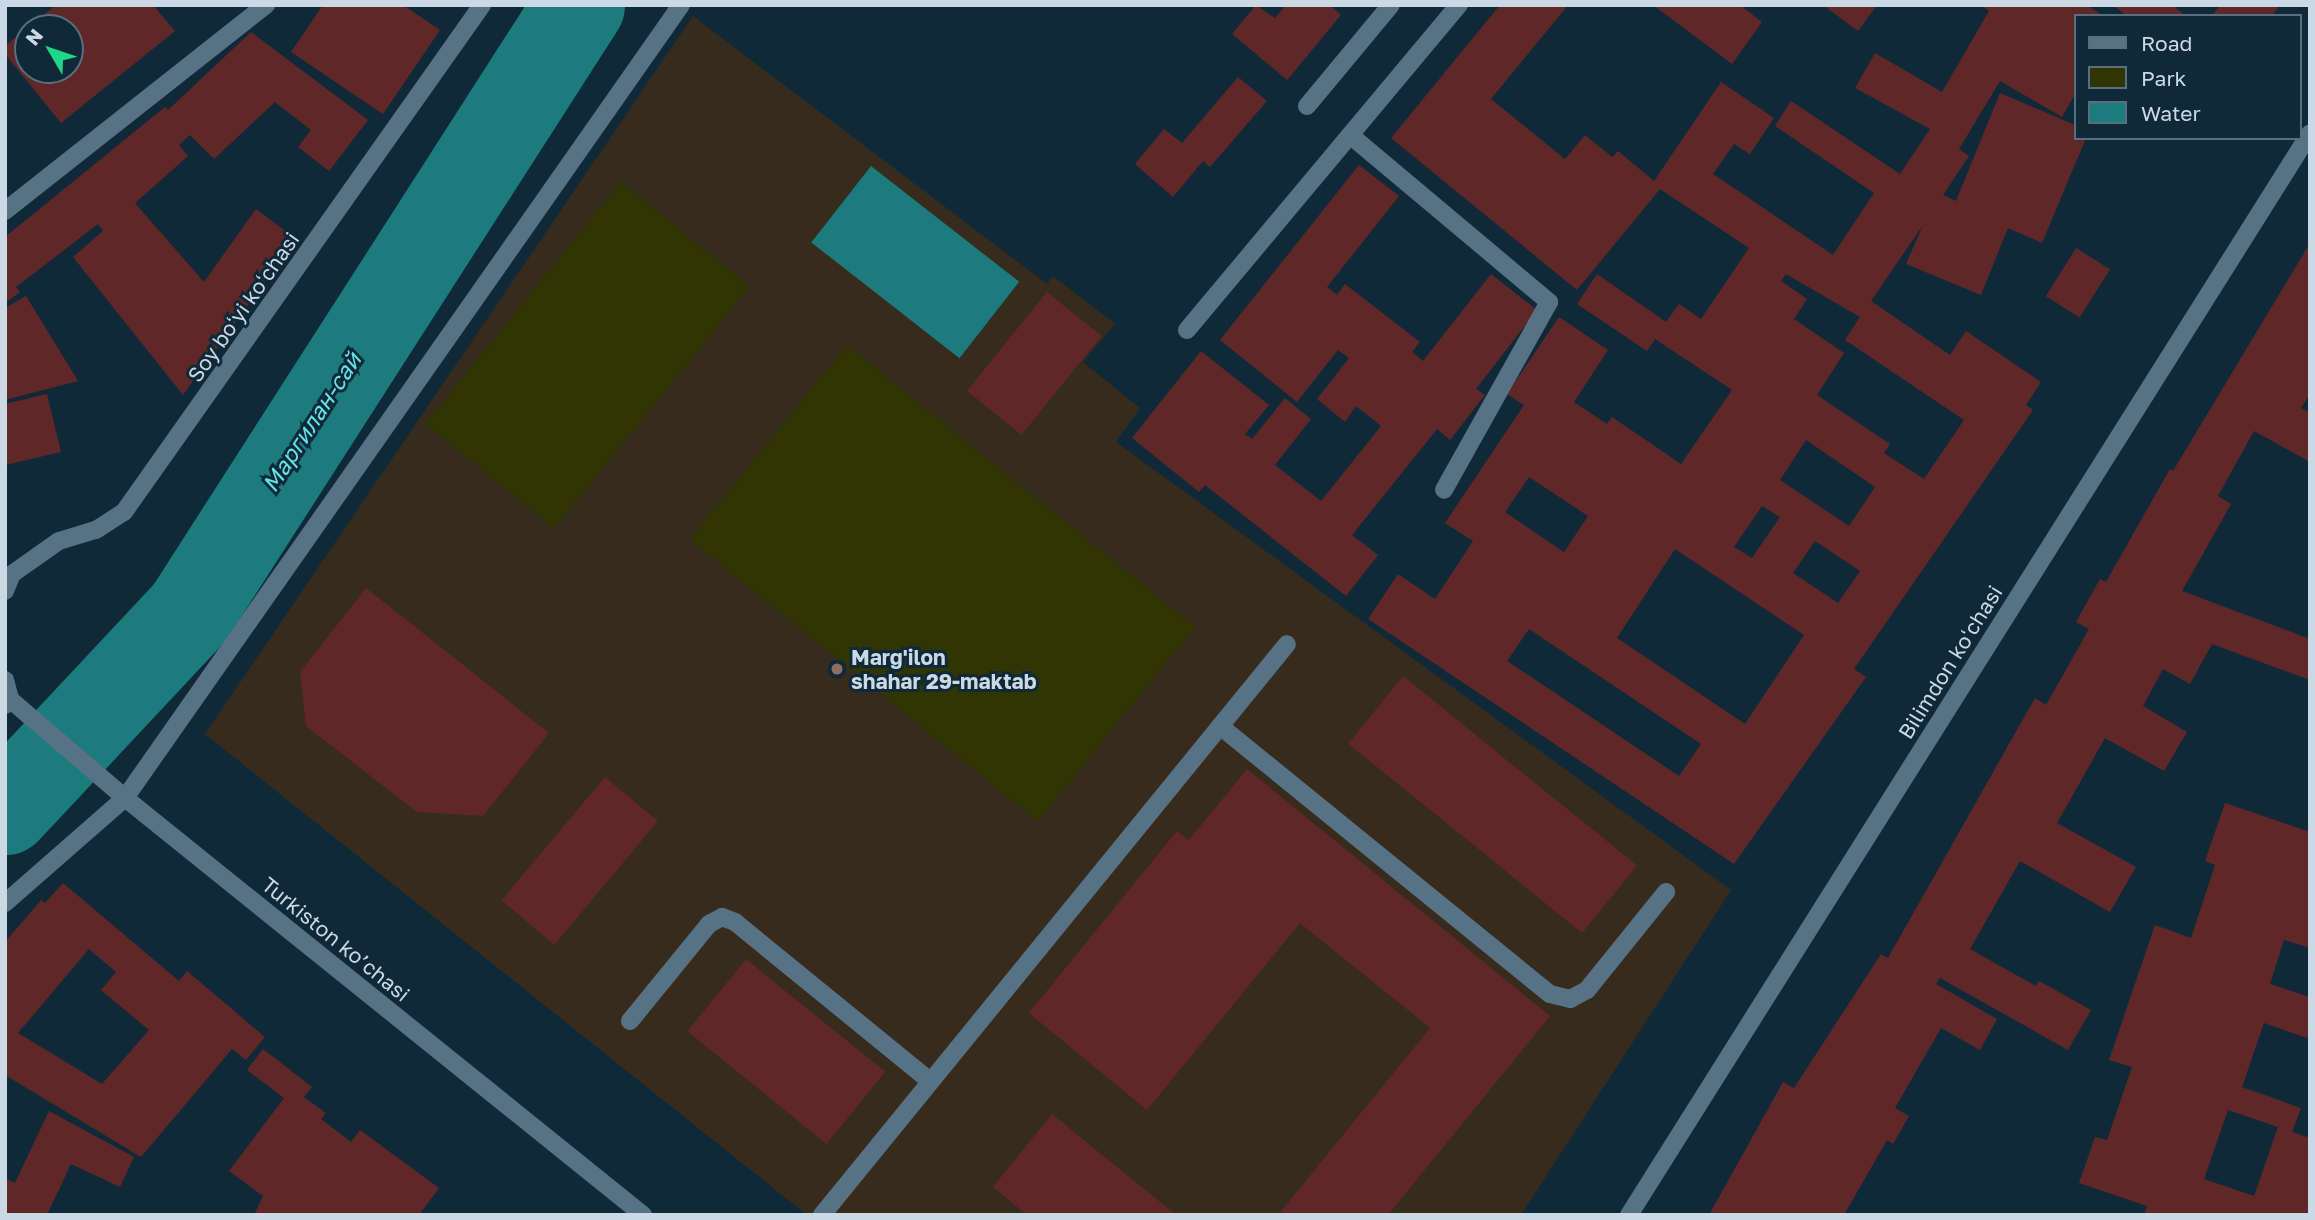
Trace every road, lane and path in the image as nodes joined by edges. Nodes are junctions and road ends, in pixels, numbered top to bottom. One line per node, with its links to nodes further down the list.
1 (266, 5): 9 (street)
2 (482, 5): 12 (street, Soy boʻyi koʻchasi)
3 (681, 5): 17 (street)
4 (1391, 5): 6 (street)
5 (1449, 9): 8 (street)
6 (1307, 106)
7 (2310, 133): 24 (street, Bilimdon koʻchasi)
8 (1350, 135): 10 (street); 11 (street)
9 (5, 211)
10 (1187, 330)
11 (1444, 490)
12 (5, 591)
13 (1287, 643): 16 (street)
14 (5, 680): 15 (street)
15 (7, 699): 17 (street, Turkiston ko’chasi)
16 (1220, 726): 18 (street); 21 (street)
17 (125, 798): 19 (street); 22 (street, Turkiston ko’chasi)
18 (1666, 892)
19 (5, 903)
20 (631, 1021): 21 (street)
21 (930, 1081): 23 (street)
22 (635, 1212)
23 (822, 1215)
24 (1629, 1215)

